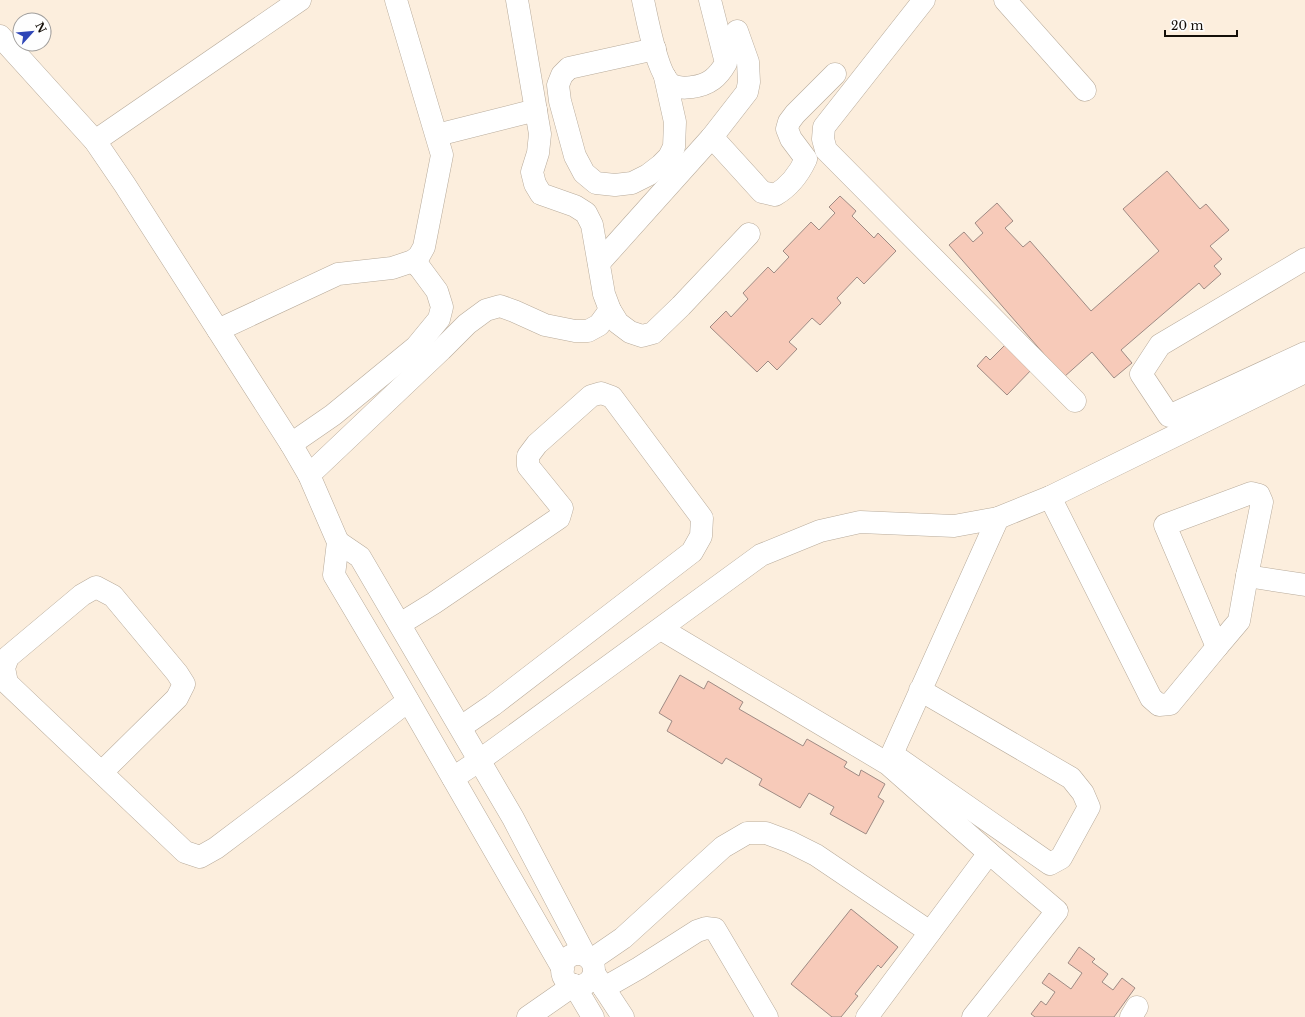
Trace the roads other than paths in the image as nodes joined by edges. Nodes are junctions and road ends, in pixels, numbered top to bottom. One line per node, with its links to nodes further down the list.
1 (300, 0): 17 (street)
2 (396, 0): 15 (street)
3 (517, 0): 14 (street)
4 (643, 0): 10 (street)
5 (710, 0): 12 (street)
6 (924, 0): 26 (street)
7 (1005, 0): 13 (street)
8 (737, 31): 16 (street)
9 (0, 36): 17 (street)
10 (655, 50): 12 (street); 12 (street)
11 (835, 74): 16 (street)
12 (665, 77)
13 (1086, 90)
14 (536, 110): 15 (street); 21 (street)
15 (437, 135): 20 (street)
16 (712, 137): 21 (street)
17 (95, 141): 23 (street)
18 (749, 234): 22 (street)
19 (1305, 259): 24 (street)
20 (413, 261): 23 (street); 27 (street)
21 (599, 262): 22 (street)
22 (610, 310): 28 (street)
23 (218, 330): 27 (street)
24 (1305, 353)
25 (1305, 372): 29 (street)
26 (1075, 401)
27 (291, 444): 28 (street)
28 (309, 475): 31 (street)
29 (1050, 497): 30 (street); 36 (street)
30 (998, 518): 35 (street); 37 (street)
31 (338, 542): 34 (street); 38 (street)
32 (1247, 576): 33 (street); 36 (street); 36 (street)
33 (1305, 585)
34 (400, 624): 39 (street); 39 (street)
35 (660, 629): 40 (street); 43 (street)
36 (1217, 647)
37 (920, 690): 37 (street)
38 (408, 701): 41 (street); 42 (street)
39 (461, 727): 40 (street)
40 (480, 760): 42 (street); 45 (street)
41 (102, 772): 41 (street)
42 (453, 778): 46 (street)
43 (989, 853): 44 (street); 52 (street)
44 (930, 932): 45 (street); 51 (street)
45 (593, 969): 46 (street); 46 (street); 49 (street); 50 (street)
46 (568, 977): 47 (street); 48 (street)
47 (528, 1017)
48 (593, 1017)
49 (623, 1017)
50 (767, 1017)
51 (867, 1017)
52 (973, 1017)

